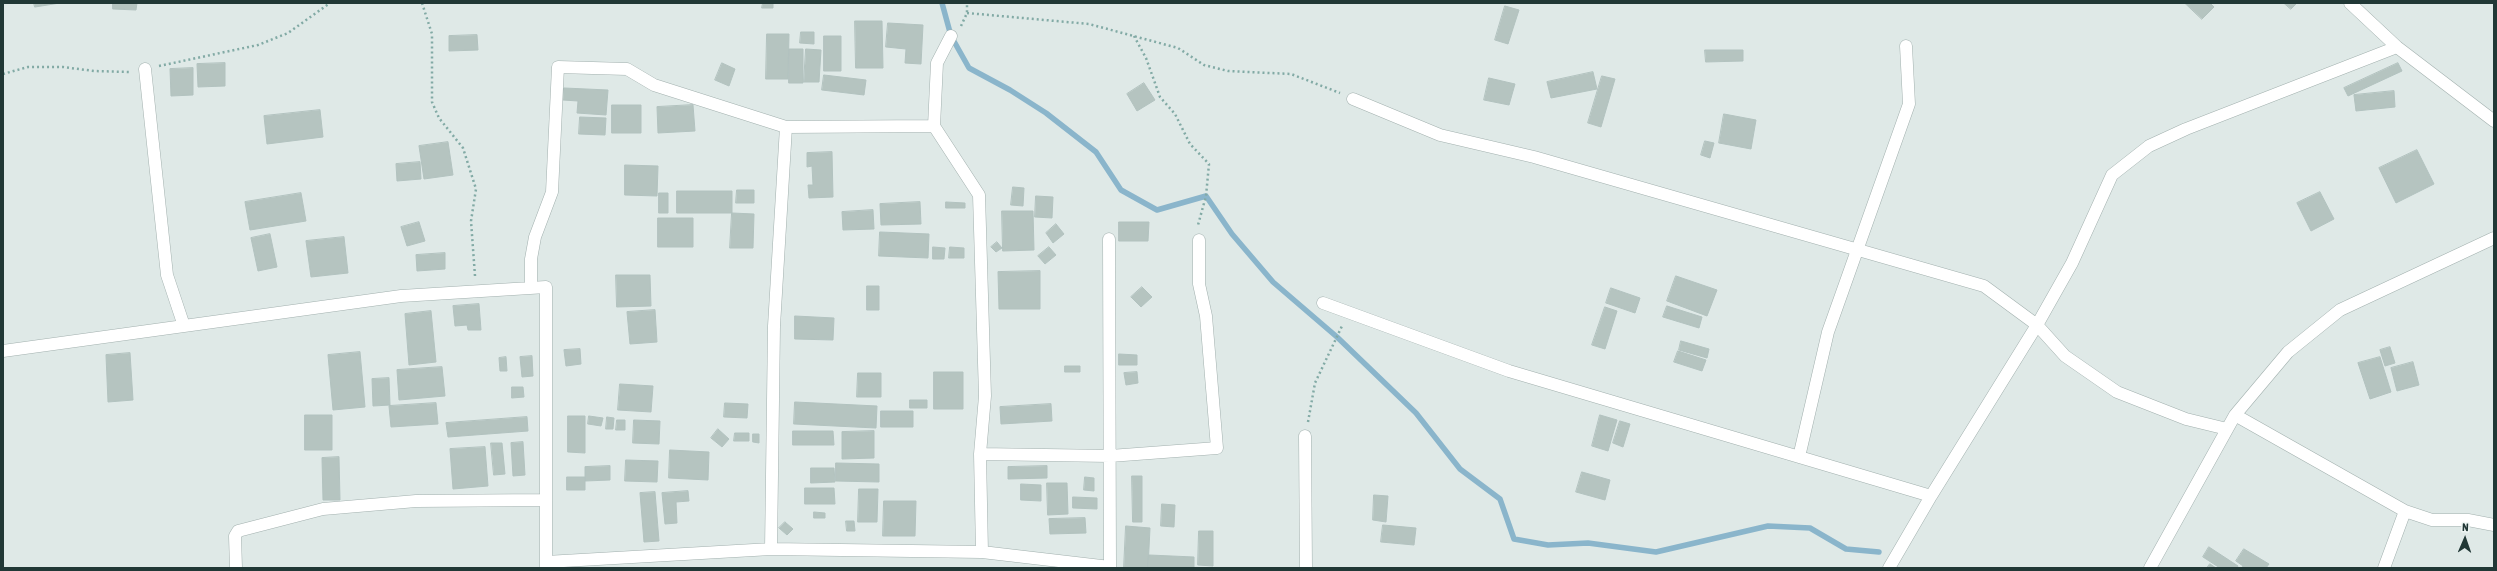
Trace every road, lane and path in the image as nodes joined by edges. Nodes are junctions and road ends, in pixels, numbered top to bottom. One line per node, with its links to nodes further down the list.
1 (330, 3): 9 (path)
2 (422, 3): 20 (path)
3 (968, 3): 6 (path)
4 (2350, 3): 8 (street)
5 (950, 36): 13 (street)
6 (1133, 36): 11 (path); 17 (path)
7 (1906, 46): 18 (street)
8 (2397, 47): 12 (street); 23 (street)
9 (145, 69): 10 (path); 24 (street)
10 (3, 74)
11 (1353, 99): 18 (street)
12 (2494, 121)
13 (934, 126): 14 (street); 29 (street)
14 (786, 127): 19 (street); 36 (street)
15 (2494, 238): 26 (street)
16 (1109, 239): 30 (street)
17 (1199, 240): 30 (street)
18 (1856, 250): 23 (street); 31 (street)
19 (531, 288): 20 (street); 33 (street)
20 (476, 291): 24 (street)
21 (1323, 303): 22 (street)
22 (1348, 312): 28 (path); 31 (street)
23 (2037, 325): 27 (street); 32 (street)
24 (184, 326): 25 (street)
25 (3, 351)
26 (2235, 415): 27 (street); 34 (street)
27 (2227, 429): 43 (street)
28 (1305, 436): 41 (street)
29 (980, 454): 30 (street); 37 (street)
30 (1110, 456): 39 (street)
31 (1799, 457): 32 (street)
32 (1931, 496): 42 (street)
33 (546, 500): 38 (street); 40 (street)
34 (2405, 511): 35 (street); 44 (street)
35 (2494, 525)
36 (771, 549): 37 (street); 38 (street)
37 (982, 552): 39 (street)
38 (546, 565)
39 (1110, 567)
40 (236, 568)
41 (1306, 568)
42 (1889, 568)
43 (2150, 568)
44 (2384, 568)

